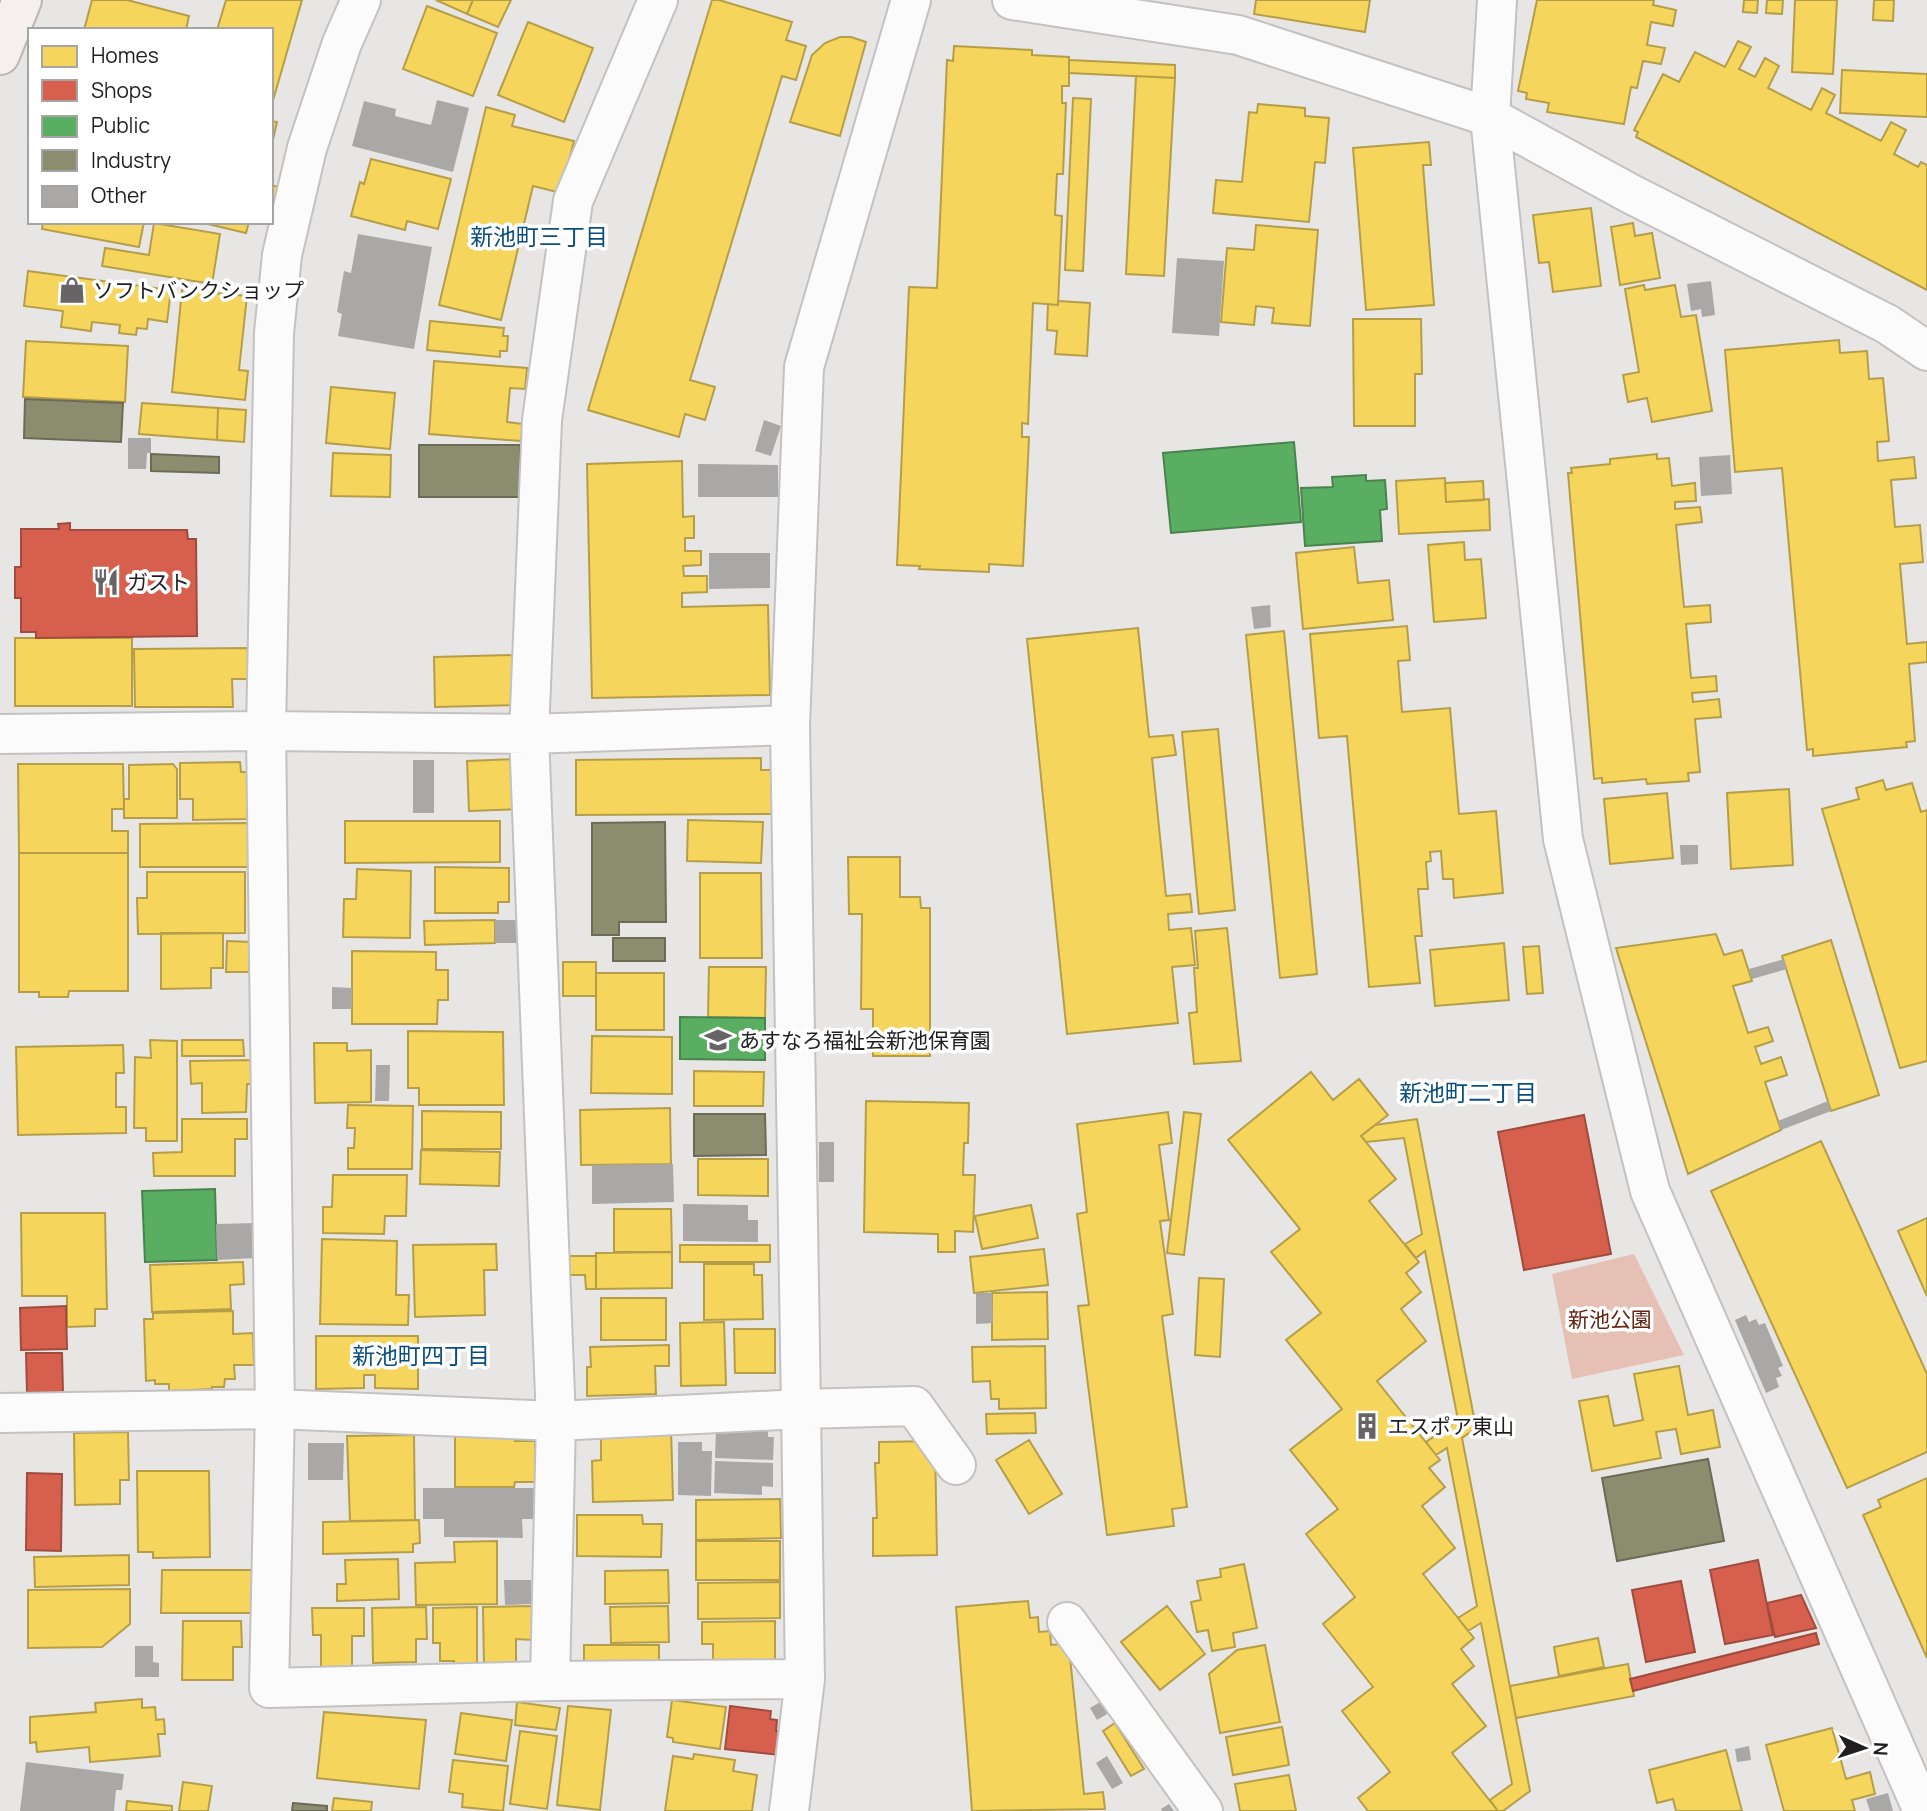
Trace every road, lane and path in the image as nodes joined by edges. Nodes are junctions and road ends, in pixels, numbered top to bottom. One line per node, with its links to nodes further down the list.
1 (22, 0): 7 (main road)
2 (361, 0): 11 (street)
3 (658, 0): 13 (street)
4 (911, 0): 10 (street)
5 (1012, 0): 8 (street)
6 (1497, 0): 8 (street)
7 (0, 55)
8 (1490, 117): 9 (street); 24 (street)
9 (1927, 351)
10 (789, 726): 13 (street); 15 (street)
11 (266, 731): 12 (street); 13 (street); 14 (street)
12 (0, 734)
13 (529, 734): 17 (street)
14 (275, 1409): 16 (street); 17 (street); 21 (street)
15 (801, 1409): 17 (street); 18 (street); 20 (street)
16 (0, 1413)
17 (556, 1421): 21 (street)
18 (956, 1465)
19 (1067, 1622): 23 (street)
20 (805, 1679): 21 (street); 22 (street)
21 (550, 1681)
22 (789, 1811)
23 (1203, 1811)
24 (1923, 1811)

